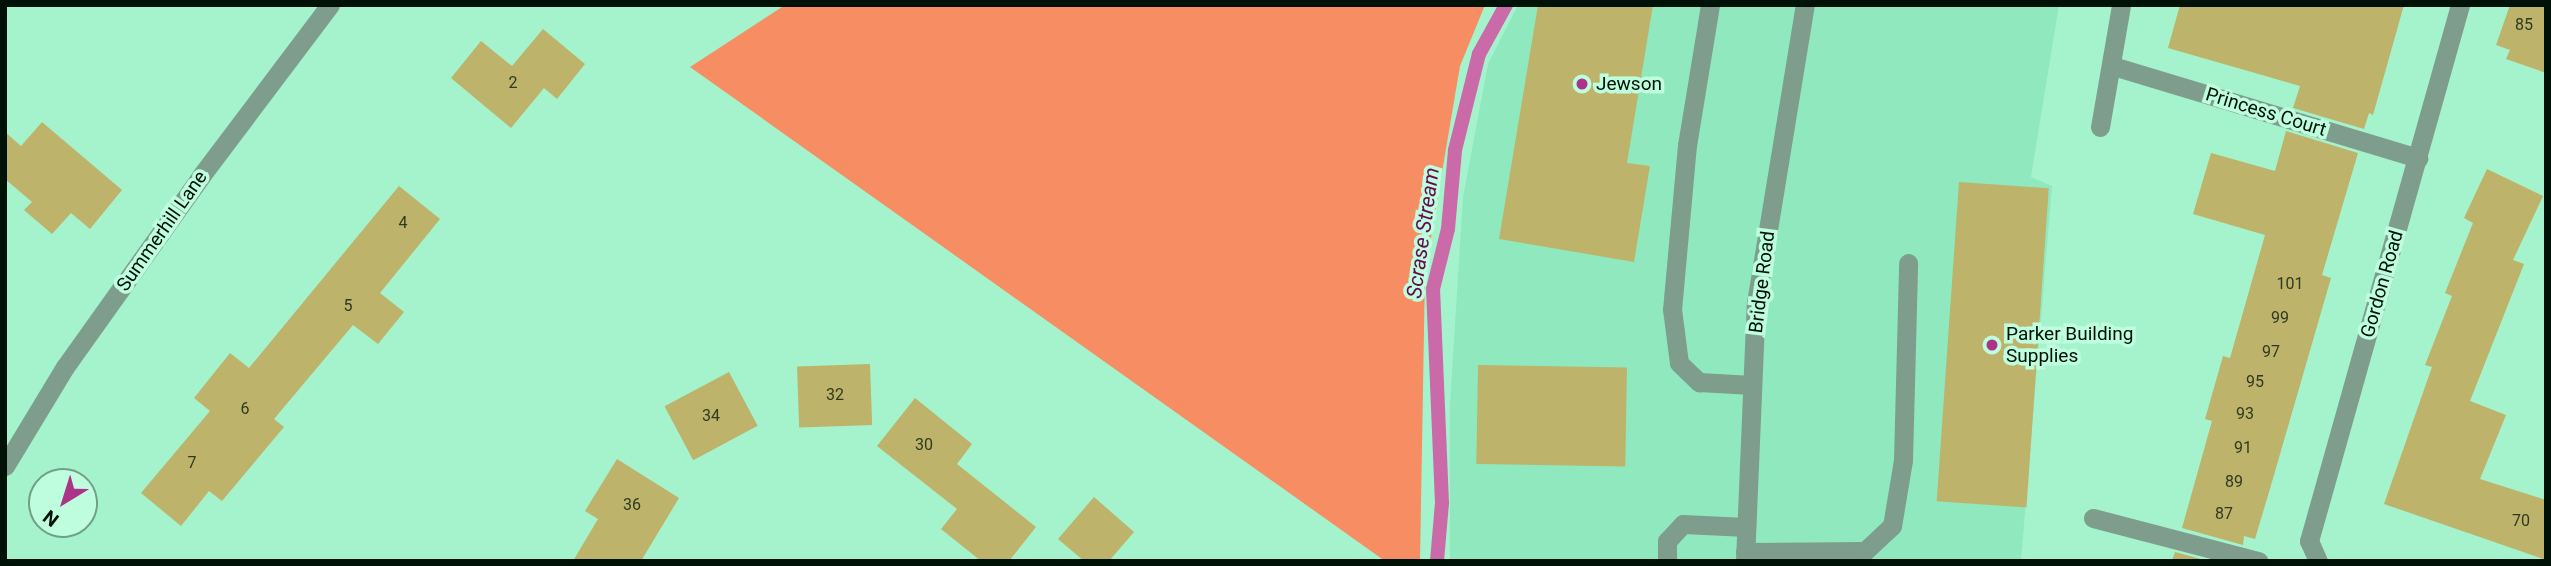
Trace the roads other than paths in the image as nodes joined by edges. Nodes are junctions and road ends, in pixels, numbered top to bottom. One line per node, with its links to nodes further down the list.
1 (330, 5): 11 (street, Summerhill Lane)
2 (1710, 5): 10 (street)
3 (1805, 5): 10 (street, Bridge Road)
4 (2121, 5): 6 (street)
5 (2460, 5): 8 (street, Gordon Road)
6 (2113, 66): 7 (street); 8 (street, Princess Court)
7 (2100, 127)
8 (2418, 158): 17 (street, Gordon Road)
9 (1908, 263): 14 (street)
10 (1752, 385): 13 (street, Bridge Road)
11 (5, 466)
12 (2094, 518): 16 (street)
13 (1745, 527): 14 (street, Bridge Road); 15 (street)
14 (1745, 556)
15 (1667, 561)
16 (2258, 561)
17 (2318, 561)

